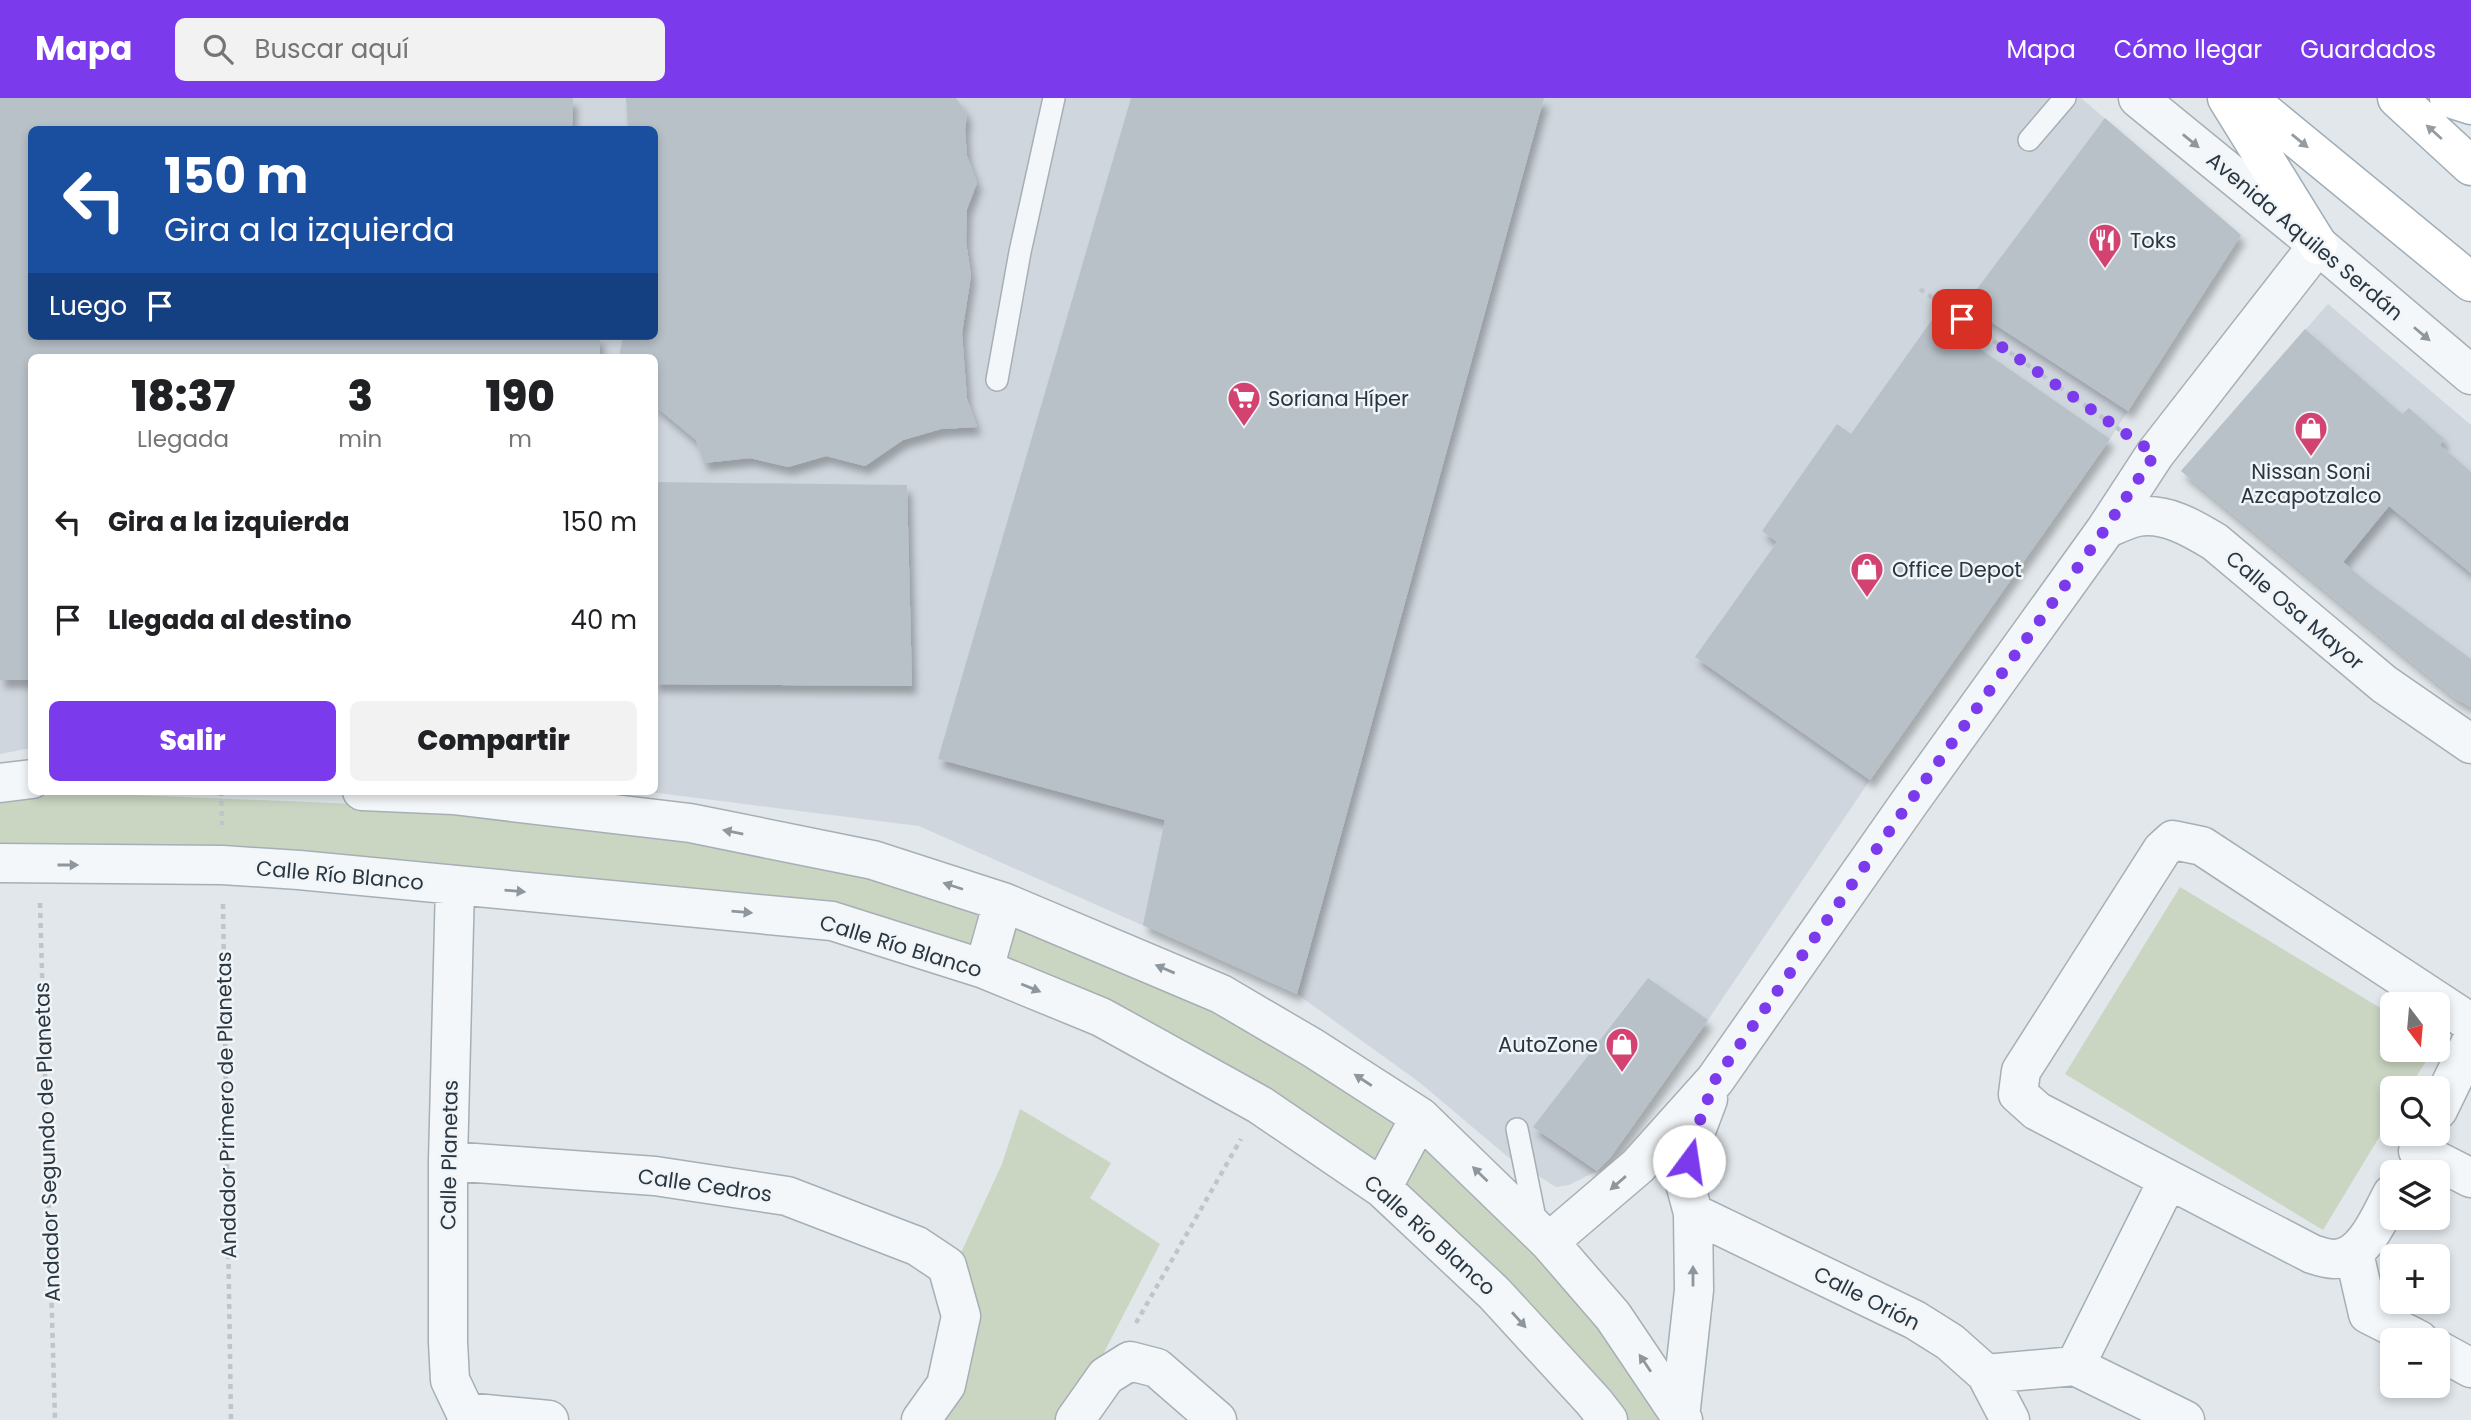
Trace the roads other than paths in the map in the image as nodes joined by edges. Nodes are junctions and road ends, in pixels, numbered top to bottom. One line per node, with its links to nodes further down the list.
1 (1054, 98): 14 (lane)
2 (2065, 98): 9 (lane)
3 (2138, 98): 11 (street, Avenida Aquiles Serdán, one-way to 11)
4 (2227, 98): 11 (main road)
5 (2247, 98): 12 (main road, one-way to 12)
6 (2397, 98): 10 (main road, one-way to 6)
7 (2449, 98): 8 (main road)
8 (2471, 105)
9 (2028, 140)
10 (2471, 166)
11 (2318, 245): 13 (street, Avenida Aquiles Serdán, one-way to 13); 15 (street)
12 (2471, 282)
13 (2471, 375)
14 (997, 380)
15 (2106, 528): 16 (street, Calle Osa Mayor); 26 (street)
16 (2471, 744)
17 (28, 780): 18 (street)
18 (0, 783)
19 (453, 795): 22 (street, one-way to 19)
20 (0, 863): 21 (street, Calle Río Blanco, one-way to 21)
21 (455, 886): 23 (street, Calle Río Blanco, one-way to 23); 31 (street, Calle Planetas)
22 (1003, 902): 23 (street); 28 (street, one-way to 22)
23 (984, 969): 34 (street, Calle Río Blanco, one-way to 34)
24 (2471, 1023): 33 (street)
25 (2471, 1042): 27 (street)
26 (1715, 1080): 35 (street); 37 (street, one-way to 37)
27 (2450, 1085)
28 (1420, 1117): 34 (street); 37 (street, one-way to 28)
29 (1517, 1129): 37 (lane)
30 (2416, 1152): 32 (street)
31 (448, 1161): 44 (street, Calle Planetas); 47 (street, Calle Cedros)
32 (2471, 1178)
33 (2168, 1180): 38 (street); 41 (street)
34 (1382, 1188): 50 (street, Calle Río Blanco, one-way to 50)
35 (1693, 1213): 43 (street, Calle Orión); 45 (street, one-way to 35)
36 (2380, 1215): 38 (street)
37 (1543, 1235): 45 (street, one-way to 37)
38 (2354, 1253): 39 (street)
39 (2395, 1328)
40 (2450, 1357): 42 (street)
41 (2075, 1366): 43 (street); 52 (street)
42 (2471, 1368)
43 (1986, 1374): 51 (street, Calle Orión)
44 (467, 1416): 46 (street)
45 (1681, 1418)
46 (549, 1420)
47 (921, 1420)
48 (1075, 1420): 49 (street)
49 (1217, 1420)
50 (1608, 1420)
51 (2010, 1420)
52 (2185, 1420)

